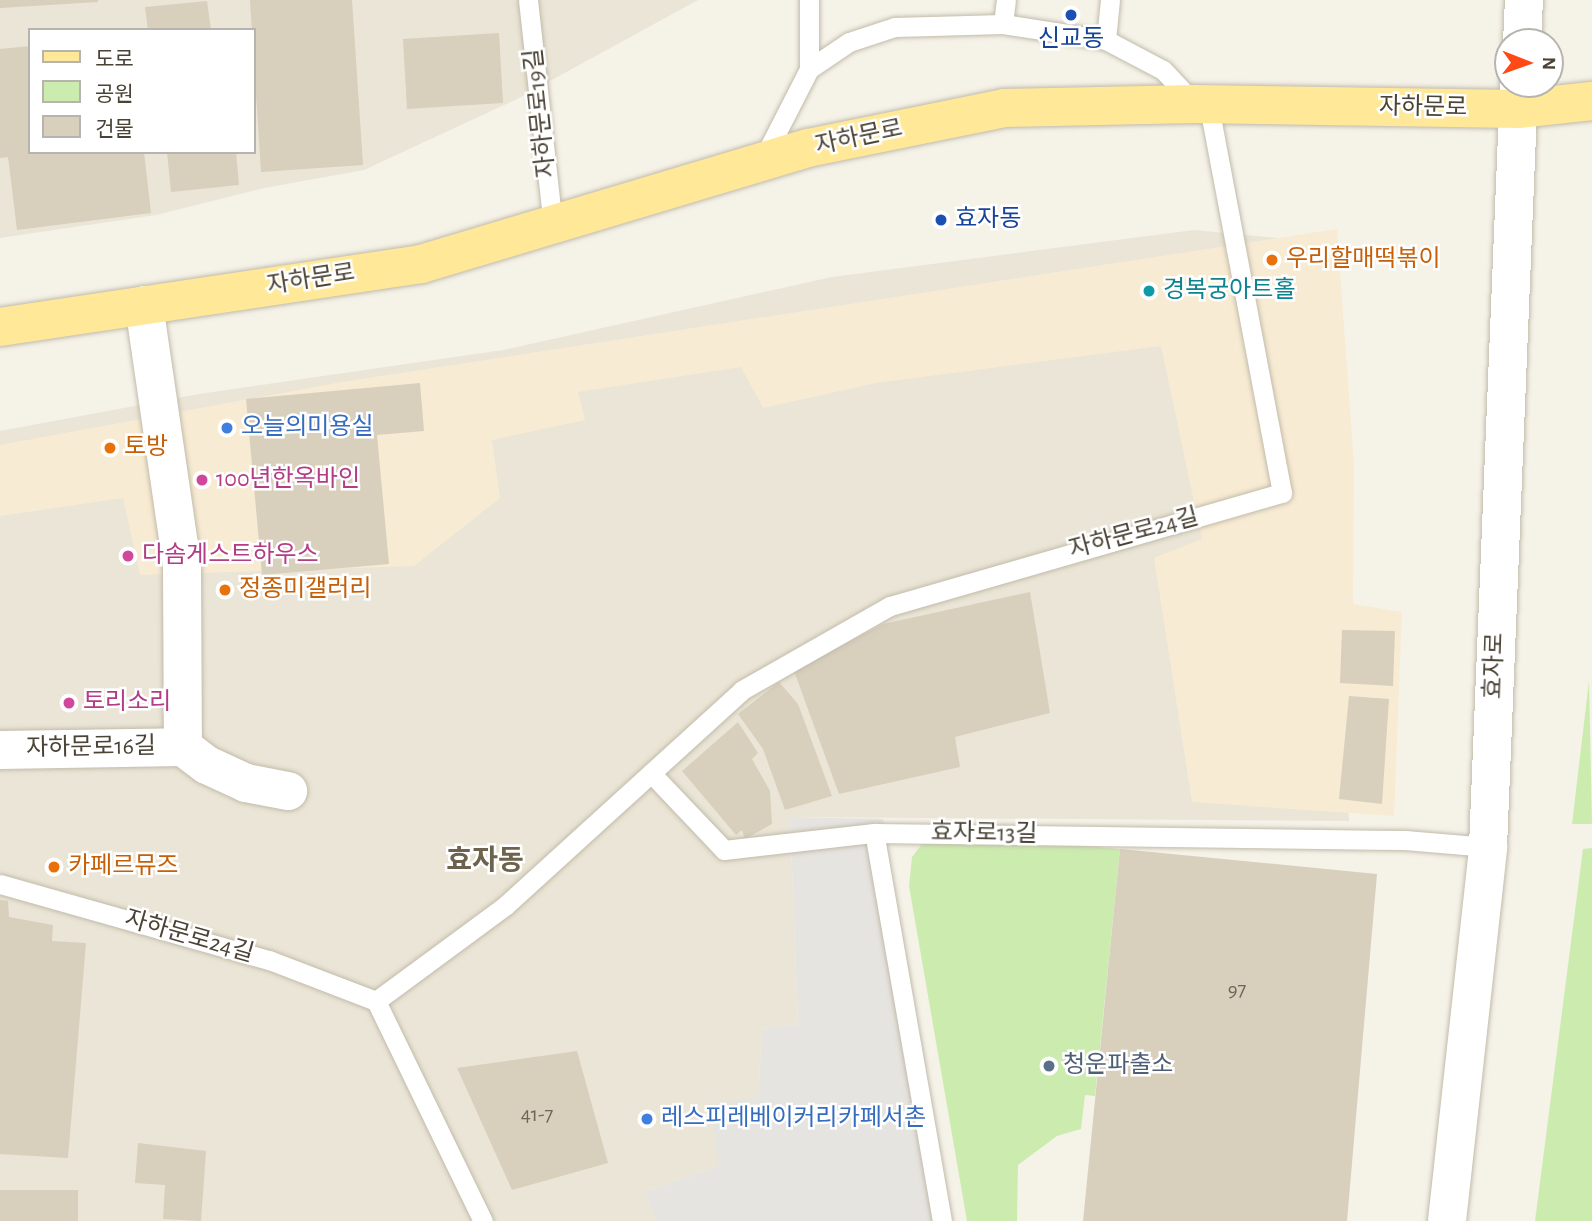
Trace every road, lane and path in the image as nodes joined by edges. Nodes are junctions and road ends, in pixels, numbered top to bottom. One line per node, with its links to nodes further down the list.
1 (528, 0): 16 (lane, 자하문로19길)
2 (809, 0): 9 (lane)
3 (1006, 0): 6 (lane)
4 (1110, 0): 8 (lane)
5 (1524, 0): 7 (street)
6 (1003, 24): 8 (lane); 9 (lane)
7 (1522, 28)
8 (1106, 40): 14 (lane)
9 (809, 69): 15 (lane)
10 (1494, 98): 14 (main road, 자하문로)
11 (1518, 98): 24 (street, 효자로)
12 (1536, 98): 13 (main road, 자하문로)
13 (1592, 101)
14 (1202, 105): 15 (main road, 자하문로); 21 (lane, 자하문로24길)
15 (761, 163): 16 (main road, 자하문로)
16 (553, 227): 17 (main road, 자하문로)
17 (144, 306): 18 (main road, 자하문로); 19 (street)
18 (0, 327)
19 (183, 747): 20 (street, 자하문로16길); 22 (street)
20 (0, 750)
21 (651, 773): 23 (lane); 26 (lane, 자하문로24길)
22 (288, 790)
23 (874, 833): 24 (lane, 효자로13길); 28 (lane)
24 (1488, 847): 29 (street, 효자로)
25 (0, 884): 26 (lane, 자하문로24길)
26 (376, 1001): 27 (lane)
27 (483, 1221)
28 (942, 1221)
29 (1447, 1221)

